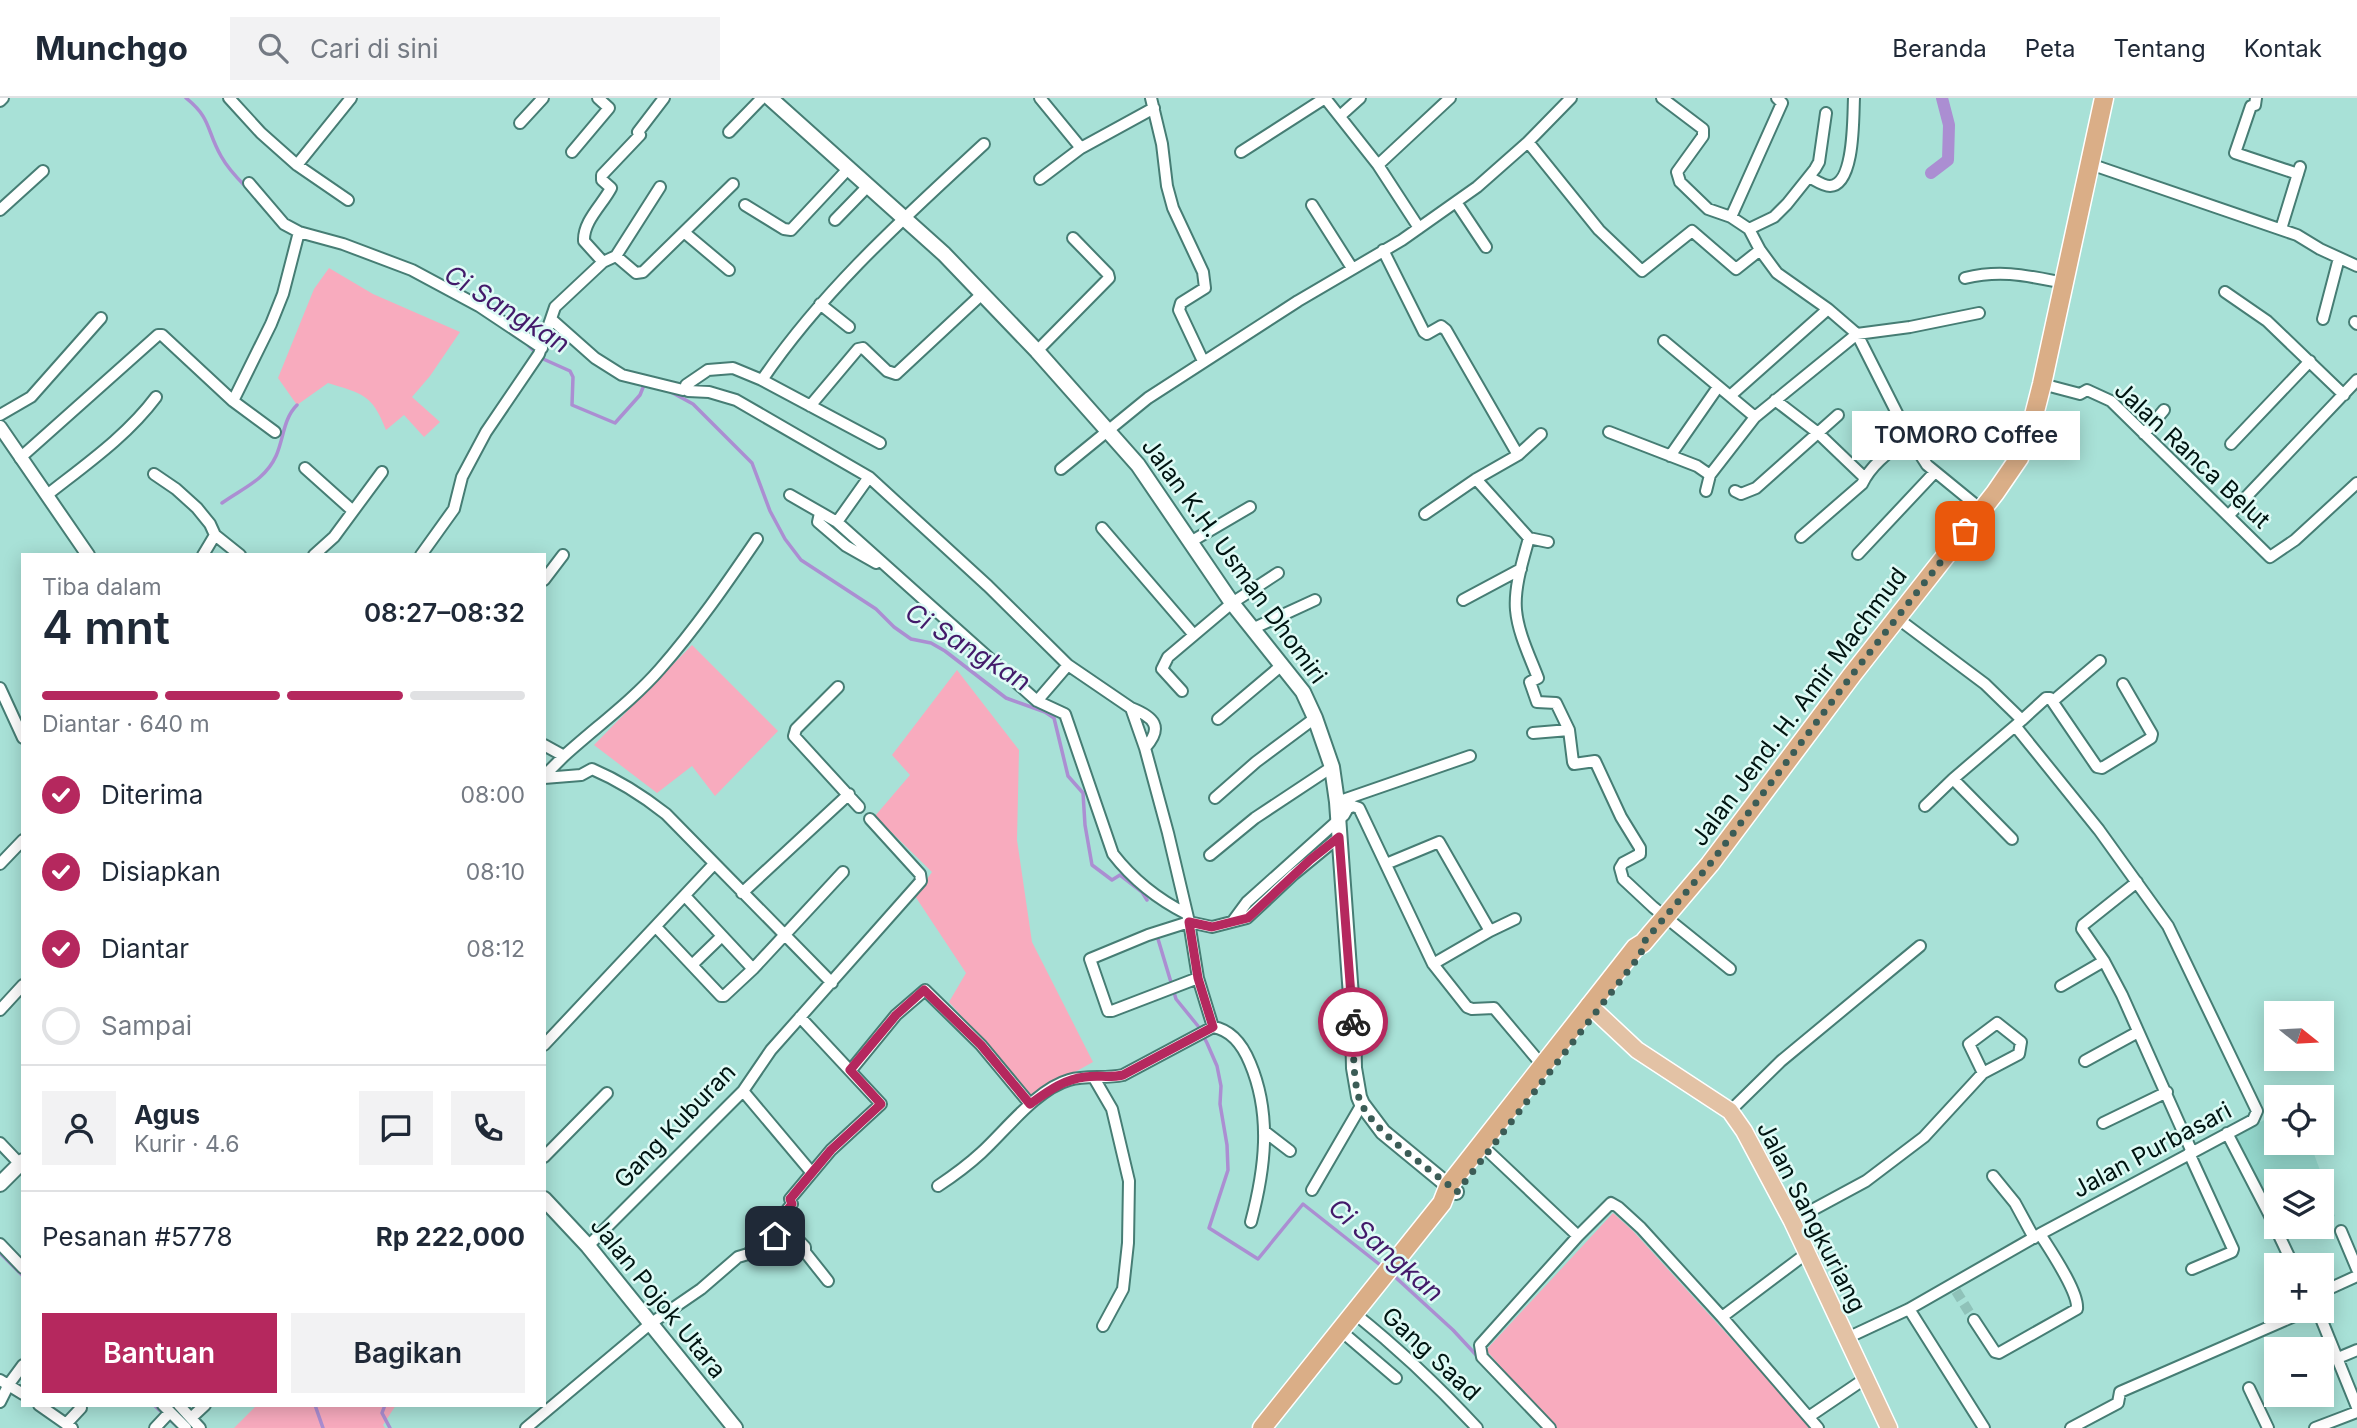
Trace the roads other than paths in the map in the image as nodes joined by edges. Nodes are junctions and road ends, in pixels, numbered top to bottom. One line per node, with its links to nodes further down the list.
1 (229, 98): 29 (street)
2 (351, 98): 29 (street)
3 (543, 98): 21 (street)
4 (598, 98): 26 (street)
5 (664, 98): 58 (street)
6 (762, 98): 22 (street)
7 (770, 98): 31 (main road, Jalan K.H. Usman Dhomiri)
8 (1040, 98): 25 (street)
9 (1325, 98): 20 (street); 27 (street)
10 (1360, 98): 20 (street)
11 (1450, 98): 30 (street)
12 (1571, 98): 23 (street)
13 (1662, 98): 45 (street)
14 (1777, 98): 45 (street)
15 (1854, 98): 33 (street)
16 (2104, 98): 28 (highway, Jalan Jend. H. Amir Machmud)
17 (2256, 98): 49 (street)
18 (1153, 103): 25 (street); 77 (street)
19 (1826, 113): 33 (street)
20 (1340, 116): 30 (street)
21 (520, 122)
22 (729, 132)
23 (1528, 142): 40 (street); 55 (street)
24 (985, 144): 44 (street)
25 (1081, 148): 34 (street)
26 (572, 152)
27 (1241, 152)
28 (2090, 164): 49 (street); 63 (highway, Jalan Jend. H. Amir Machmud)
29 (297, 165): 39 (street)
30 (1378, 165): 47 (street)
31 (848, 169): 37 (main road, Jalan K.H. Usman Dhomiri); 41 (street)
32 (43, 171): 43 (street)
33 (1809, 177): 48 (street)
34 (1040, 179)
35 (249, 183): 51 (street)
36 (733, 184): 50 (street)
37 (868, 186): 44 (main road, Jalan K.H. Usman Dhomiri); 46 (street)
38 (660, 187): 56 (street)
39 (348, 200)
40 (1456, 202): 47 (street); 53 (street)
41 (745, 205)
42 (1312, 205): 60 (street)
43 (0, 210)
44 (906, 217): 65 (main road, Jalan K.H. Usman Dhomiri); 66 (street)
45 (1731, 217): 48 (street)
46 (835, 220)
47 (1419, 228): 54 (street)
48 (1749, 229): 55 (street)
49 (2281, 229): 57 (street)
50 (685, 233): 56 (street); 61 (street)
51 (298, 235): 76 (street); 88 (street)
52 (1073, 238): 75 (street)
53 (1486, 247)
54 (1383, 250): 60 (street); 104 (street)
55 (1760, 250): 67 (street)
56 (616, 256): 58 (street)
57 (2339, 258): 59 (street); 71 (street)
58 (603, 262): 70 (street)
59 (2357, 266)
60 (1352, 268): 77 (street)
61 (729, 270)
62 (1965, 278): 63 (street)
63 (2064, 283): 81 (highway, Jalan Jend. H. Amir Machmud)
64 (2225, 292): 78 (street)
65 (982, 293): 75 (main road, Jalan K.H. Usman Dhomiri); 89 (street)
66 (820, 304): 72 (street); 79 (street)
67 (1828, 309): 73 (street); 85 (street)
68 (1979, 313): 73 (street)
69 (101, 318): 91 (street)
70 (551, 319): 76 (street); 83 (street)
71 (2323, 319)
72 (849, 327)
73 (1860, 339): 87 (street); 101 (street)
74 (1664, 341): 82 (street)
75 (1037, 351): 95 (main road, Jalan K.H. Usman Dhomiri)
76 (539, 354): 139 (street)
77 (1203, 361): 95 (street)
78 (2310, 361): 84 (street); 103 (street)
79 (762, 380): 83 (street); 89 (street)
80 (2357, 380): 84 (street)
81 (2042, 384): 99 (street, Jalan Ranca Belut); 122 (highway, Jalan Jend. H. Amir Machmud)
82 (1718, 387): 85 (street); 105 (street)
83 (686, 389): 113 (street)
84 (2344, 395): 126 (street)
85 (1730, 396): 93 (street)
86 (156, 397): 119 (street)
87 (1775, 400): 93 (street); 98 (street)
88 (233, 401): 96 (street); 106 (street)
89 (810, 406): 102 (street)
90 (2164, 410): 99 (street)
91 (0, 415)
92 (1838, 415): 98 (street)
93 (1755, 417): 112 (street)
94 (0, 427): 106 (street)
95 (1107, 429): 108 (street); 133 (main road, Jalan K.H. Usman Dhomiri)
96 (275, 432)
97 (1609, 432): 105 (street)
98 (1818, 433): 114 (street); 118 (street)
99 (2144, 434): 126 (street, Jalan Ranca Belut)
100 (1541, 435): 104 (street)
101 (1909, 437): 110 (street); 114 (street)
102 (880, 443)
103 (2231, 444)
104 (1518, 455): 115 (street)
105 (1670, 456): 112 (street)
106 (20, 458): 119 (street)
107 (305, 468): 123 (street)
108 (1061, 469)
109 (382, 472): 123 (street)
110 (1935, 472): 122 (street); 140 (street)
111 (154, 474): 129 (street)
112 (1710, 475): 117 (street)
113 (869, 477): 127 (street); 153 (street)
114 (1865, 478): 130 (street)
115 (1476, 479): 125 (street); 131 (street)
116 (2357, 484): 126 (street, Jalan Ranca Belut)
117 (1706, 491)
118 (1735, 491)
119 (47, 495): 135 (street)
120 (790, 495): 124 (street)
121 (1250, 507): 133 (street)
122 (1982, 510): 149 (highway, Jalan Jend. H. Amir Machmud)
123 (353, 511): 138 (street)
124 (820, 513): 127 (street); 143 (street)
125 (1425, 514)
126 (2229, 516)
127 (837, 522): 143 (street)
128 (1102, 528): 151 (street)
129 (215, 536): 136 (street); 137 (street)
130 (1801, 537)
131 (1529, 538): 134 (street); 142 (street)
132 (757, 539): 170 (street)
133 (1192, 541): 148 (main road, Jalan K.H. Usman Dhomiri)
134 (1548, 542)
135 (87, 553)
136 (204, 553)
137 (237, 553)
138 (316, 553)
139 (422, 553)
140 (1858, 554)
141 (563, 555): 145 (street)
142 (1521, 569): 147 (street); 165 (street)
143 (894, 573): 159 (street)
144 (1278, 573): 148 (street)
145 (546, 577)
146 (1315, 600): 150 (street)
147 (1464, 600)
148 (1233, 603): 150 (main road, Jalan K.H. Usman Dhomiri); 151 (street)
149 (1897, 618): 164 (street, Jalan Purbasari); 194 (highway, Jalan Jend. H. Amir Machmud)
150 (1252, 629): 154 (main road, Jalan K.H. Usman Dhomiri)
151 (1194, 635): 158 (street)
152 (2100, 661): 160 (street)
153 (1068, 665): 159 (street); 161 (street)
154 (1282, 665): 162 (main road, Jalan K.H. Usman Dhomiri); 163 (street)
155 (2123, 684): 160 (street)
156 (838, 687): 176 (street)
157 (0, 688): 167 (street)
158 (1182, 691)
159 (1037, 701): 195 (street)
160 (2053, 701): 164 (street)
161 (1131, 708): 169 (street); 169 (street)
162 (1315, 718): 172 (main road, Jalan K.H. Usman Dhomiri); 177 (street)
163 (1219, 719)
164 (2019, 723): 175 (street); 191 (street, Jalan Purbasari)
165 (1569, 730): 166 (street); 194 (street)
166 (1533, 733)
167 (21, 734)
168 (546, 746): 170 (street)
169 (1145, 748): 195 (street)
170 (564, 756): 173 (street)
171 (1470, 756): 178 (street)
172 (1332, 767): 178 (main road, Jalan K.H. Usman Dhomiri); 186 (street)
173 (546, 775)
174 (546, 777): 188 (street)
175 (1953, 779): 179 (street); 184 (street)
176 (849, 794): 180 (street); 192 (street)
177 (1215, 798)
178 (1337, 802): 182 (main road, Jalan K.H. Usman Dhomiri)
179 (1925, 806)
180 (859, 807)
181 (870, 819): 209 (street, Gang Kuburan)
182 (1337, 820): 183 (main road, Jalan K.H. Usman Dhomiri); 189 (street); 197 (street)
183 (1339, 837): 197 (street); 227 (main road, Jalan K.H. Usman Dhomiri)
184 (2012, 839)
185 (21, 842): 187 (street)
186 (1210, 855)
187 (0, 864)
188 (714, 864): 192 (street); 193 (street)
189 (1386, 864): 199 (street); 205 (street)
190 (843, 872): 200 (street)
191 (2137, 882): 203 (street); 231 (street, Jalan Purbasari)
192 (741, 893): 200 (street)
193 (685, 896): 198 (street); 201 (street)
194 (1666, 916): 207 (street); 213 (highway, Jalan Jend. H. Amir Machmud)
195 (1188, 918): 197 (street); 208 (street); 208 (street)
196 (1515, 919): 199 (street)
197 (1233, 921)
198 (656, 927): 204 (street); 217 (street)
199 (1490, 931): 205 (street)
200 (785, 935): 206 (street); 209 (street)
201 (722, 936): 204 (street); 206 (street)
202 (1920, 946): 228 (street)
203 (2104, 961): 210 (street); 216 (street)
204 (693, 964): 206 (street)
205 (1433, 964): 219 (street)
206 (753, 969)
207 (1730, 969)
208 (1198, 978): 215 (street)
209 (832, 983): 214 (street, Gang Kuburan)
210 (2061, 986)
211 (21, 987): 212 (street)
212 (2, 1004)
213 (1593, 1008): 219 (highway, Jalan Jend. H. Amir Machmud); 228 (main road, Jalan Sangkuriang); 234 (highway, Jalan Jend. H. Amir Machmud)
214 (800, 1017): 220 (street); 223 (street, Gang Kuburan)
215 (1213, 1027): 222 (street); 230 (street)
216 (2138, 1032): 218 (street); 224 (street)
217 (546, 1043)
218 (2085, 1061)
219 (1542, 1065): 243 (highway, Jalan Jend. H. Amir Machmud)
220 (850, 1070): 226 (street); 238 (street)
221 (1983, 1073): 221 (street); 245 (street)
222 (1094, 1077): 226 (street); 268 (street)
223 (743, 1091): 238 (street); 252 (street, Gang Kuburan)
224 (2166, 1092): 229 (street); 235 (street)
225 (607, 1093): 236 (street)
226 (1030, 1104): 241 (street)
227 (1362, 1104): 242 (street); 243 (main road, Jalan K.H. Usman Dhomiri)
228 (1730, 1111): 245 (main road, Jalan Sangkuriang)
229 (2103, 1123)
230 (1264, 1130): 233 (street); 246 (street)
231 (2227, 1133): 235 (street, Jalan Purbasari); 254 (street)
232 (0, 1143): 237 (street)
233 (1290, 1151)
234 (1489, 1152): 243 (highway, Jalan Jend. H. Amir Machmud); 249 (street)
235 (2190, 1153): 250 (street, Jalan Purbasari); 256 (street)
236 (546, 1155)
237 (21, 1162): 240 (main road)
238 (812, 1173): 247 (street)
239 (1993, 1176): 250 (street)
240 (0, 1184)
241 (938, 1186)
242 (1312, 1190)
243 (1449, 1193): 262 (highway, Jalan Jend. H. Amir Machmud)
244 (546, 1201): 252 (main road, Jalan Pojok Utara)
245 (1792, 1221): 253 (main road, Jalan Sangkuriang)
246 (1251, 1222)
247 (785, 1226): 259 (street); 267 (street)
248 (2341, 1231): 257 (street)
249 (1578, 1236): 263 (street); 289 (street)
250 (2037, 1236): 261 (street, Jalan Purbasari); 264 (street)
251 (0, 1244): 255 (street)
252 (588, 1246): 267 (main road, Jalan Pojok Utara)
253 (1807, 1253): 263 (street); 270 (main road, Jalan Sangkuriang)
254 (2288, 1253)
255 (21, 1266)
256 (2192, 1269)
257 (2357, 1269)
258 (2357, 1276): 260 (street)
259 (828, 1281)
260 (2334, 1287)
261 (1909, 1309): 270 (street, Jalan Purbasari); 298 (street)
262 (1354, 1313): 269 (highway, Jalan Jend. H. Amir Machmud); 295 (street, Gang Saad)
263 (1722, 1317): 285 (street)
264 (1974, 1320)
265 (2278, 1323): 299 (street)
266 (2323, 1323): 272 (street)
267 (650, 1324): 292 (street); 293 (main road, Jalan Pojok Utara)
268 (1103, 1326)
269 (1340, 1329): 274 (street); 294 (highway, Jalan Jend. H. Amir Machmud)
270 (1847, 1338): 275 (main road, Jalan Sangkuriang)
271 (2357, 1350): 272 (street)
272 (2338, 1358): 284 (street)
273 (21, 1367): 276 (street)
274 (1396, 1378)
275 (1866, 1378): 285 (street); 297 (main road, Jalan Sangkuriang)
276 (4, 1382): 278 (street); 279 (street)
277 (2249, 1388): 300 (street)
278 (21, 1393)
279 (0, 1402)
280 (42, 1407): 288 (street)
281 (203, 1407): 286 (street)
282 (81, 1408): 288 (street)
283 (171, 1408): 286 (street); 290 (street)
284 (2357, 1410): 287 (street)
285 (1810, 1416): 296 (street)
286 (188, 1423): 291 (street)
287 (2329, 1425): 301 (street)
288 (69, 1426)
289 (1544, 1426)
290 (155, 1428)
291 (200, 1428)
292 (526, 1428)
293 (735, 1428)
294 (1262, 1428)
295 (1477, 1428)
296 (1818, 1428)
297 (1889, 1428)
298 (1984, 1428)
299 (2071, 1428)
300 (2268, 1428)
301 (2315, 1428)

